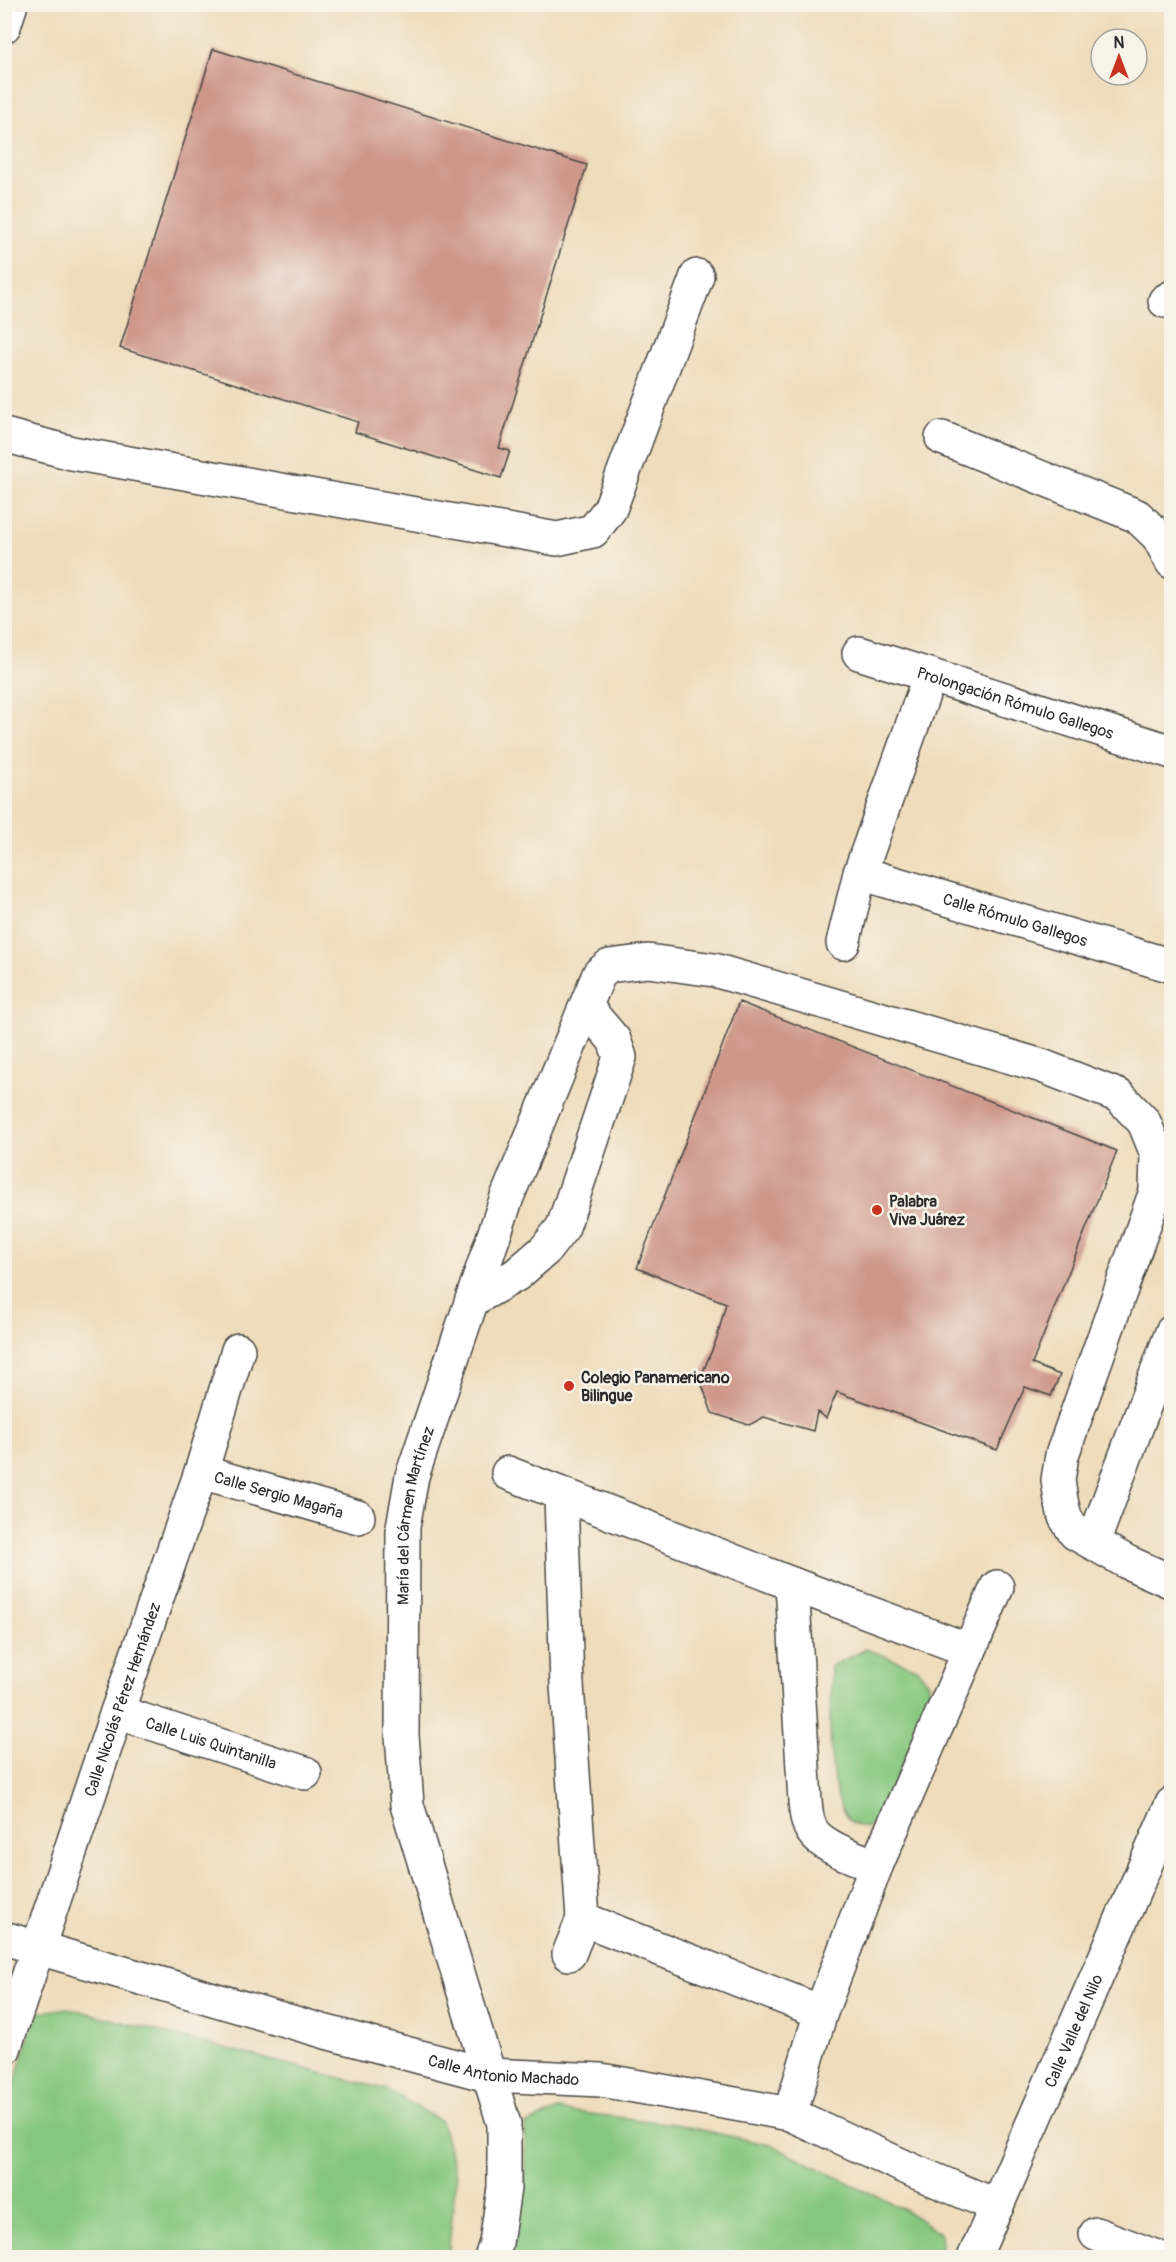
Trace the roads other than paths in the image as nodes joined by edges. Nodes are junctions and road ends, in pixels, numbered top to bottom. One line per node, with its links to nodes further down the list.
1 (11, 4): 2 (street)
2 (4, 26)
3 (697, 276): 4 (street)
4 (4, 435)
5 (942, 438): 6 (street)
6 (1172, 562)
7 (859, 652): 8 (street, Prolongación Rómulo Gallegos)
8 (930, 675): 9 (street, Prolongación Rómulo Gallegos); 10 (street)
9 (1172, 752)
10 (860, 873): 11 (street); 12 (street, Calle Rómulo Gallegos)
11 (843, 943)
12 (1172, 966)
13 (586, 1007): 14 (street, María del Cármen Martínez); 15 (street, María del Cármen Martínez); 15 (street)
14 (1164, 1197): 22 (street)
15 (472, 1300): 38 (street, María del Cármen Martínez)
16 (1172, 1332): 22 (street)
17 (238, 1350): 18 (street, Calle Nicolás Pérez Hernández)
18 (201, 1472): 21 (street, Calle Sergio Magaña); 27 (street, Calle Nicolás Pérez Hernández)
19 (508, 1473): 20 (street)
20 (561, 1495): 24 (street); 32 (street)
21 (358, 1517)
22 (1093, 1543): 23 (street)
23 (1172, 1582)
24 (792, 1584): 26 (street); 31 (street)
25 (998, 1587): 26 (street)
26 (969, 1650): 31 (street)
27 (117, 1712): 28 (street, Calle Luis Quintanilla); 34 (street, Calle Nicolás Pérez Hernández)
28 (306, 1773)
29 (1172, 1804): 30 (street, Calle Valle del Nilo)
30 (1165, 1838): 40 (street, Calle Valle del Nilo)
31 (876, 1866): 36 (street)
32 (583, 1919): 35 (street); 36 (street)
33 (4, 1938): 34 (street, Calle Antonio Machado)
34 (39, 1948): 37 (street, Calle Nicolás Pérez Hernández); 38 (street, Calle Antonio Machado)
35 (569, 1954)
36 (821, 2012): 39 (street)
37 (4, 2049)
38 (488, 2075): 39 (street, Calle Antonio Machado); 42 (street, María del Cármen Martínez)
39 (790, 2114): 40 (street, Calle Antonio Machado)
40 (996, 2206): 43 (street, Calle Valle del Nilo)
41 (1096, 2234): 44 (street)
42 (491, 2258)
43 (974, 2258)
44 (1159, 2258)

